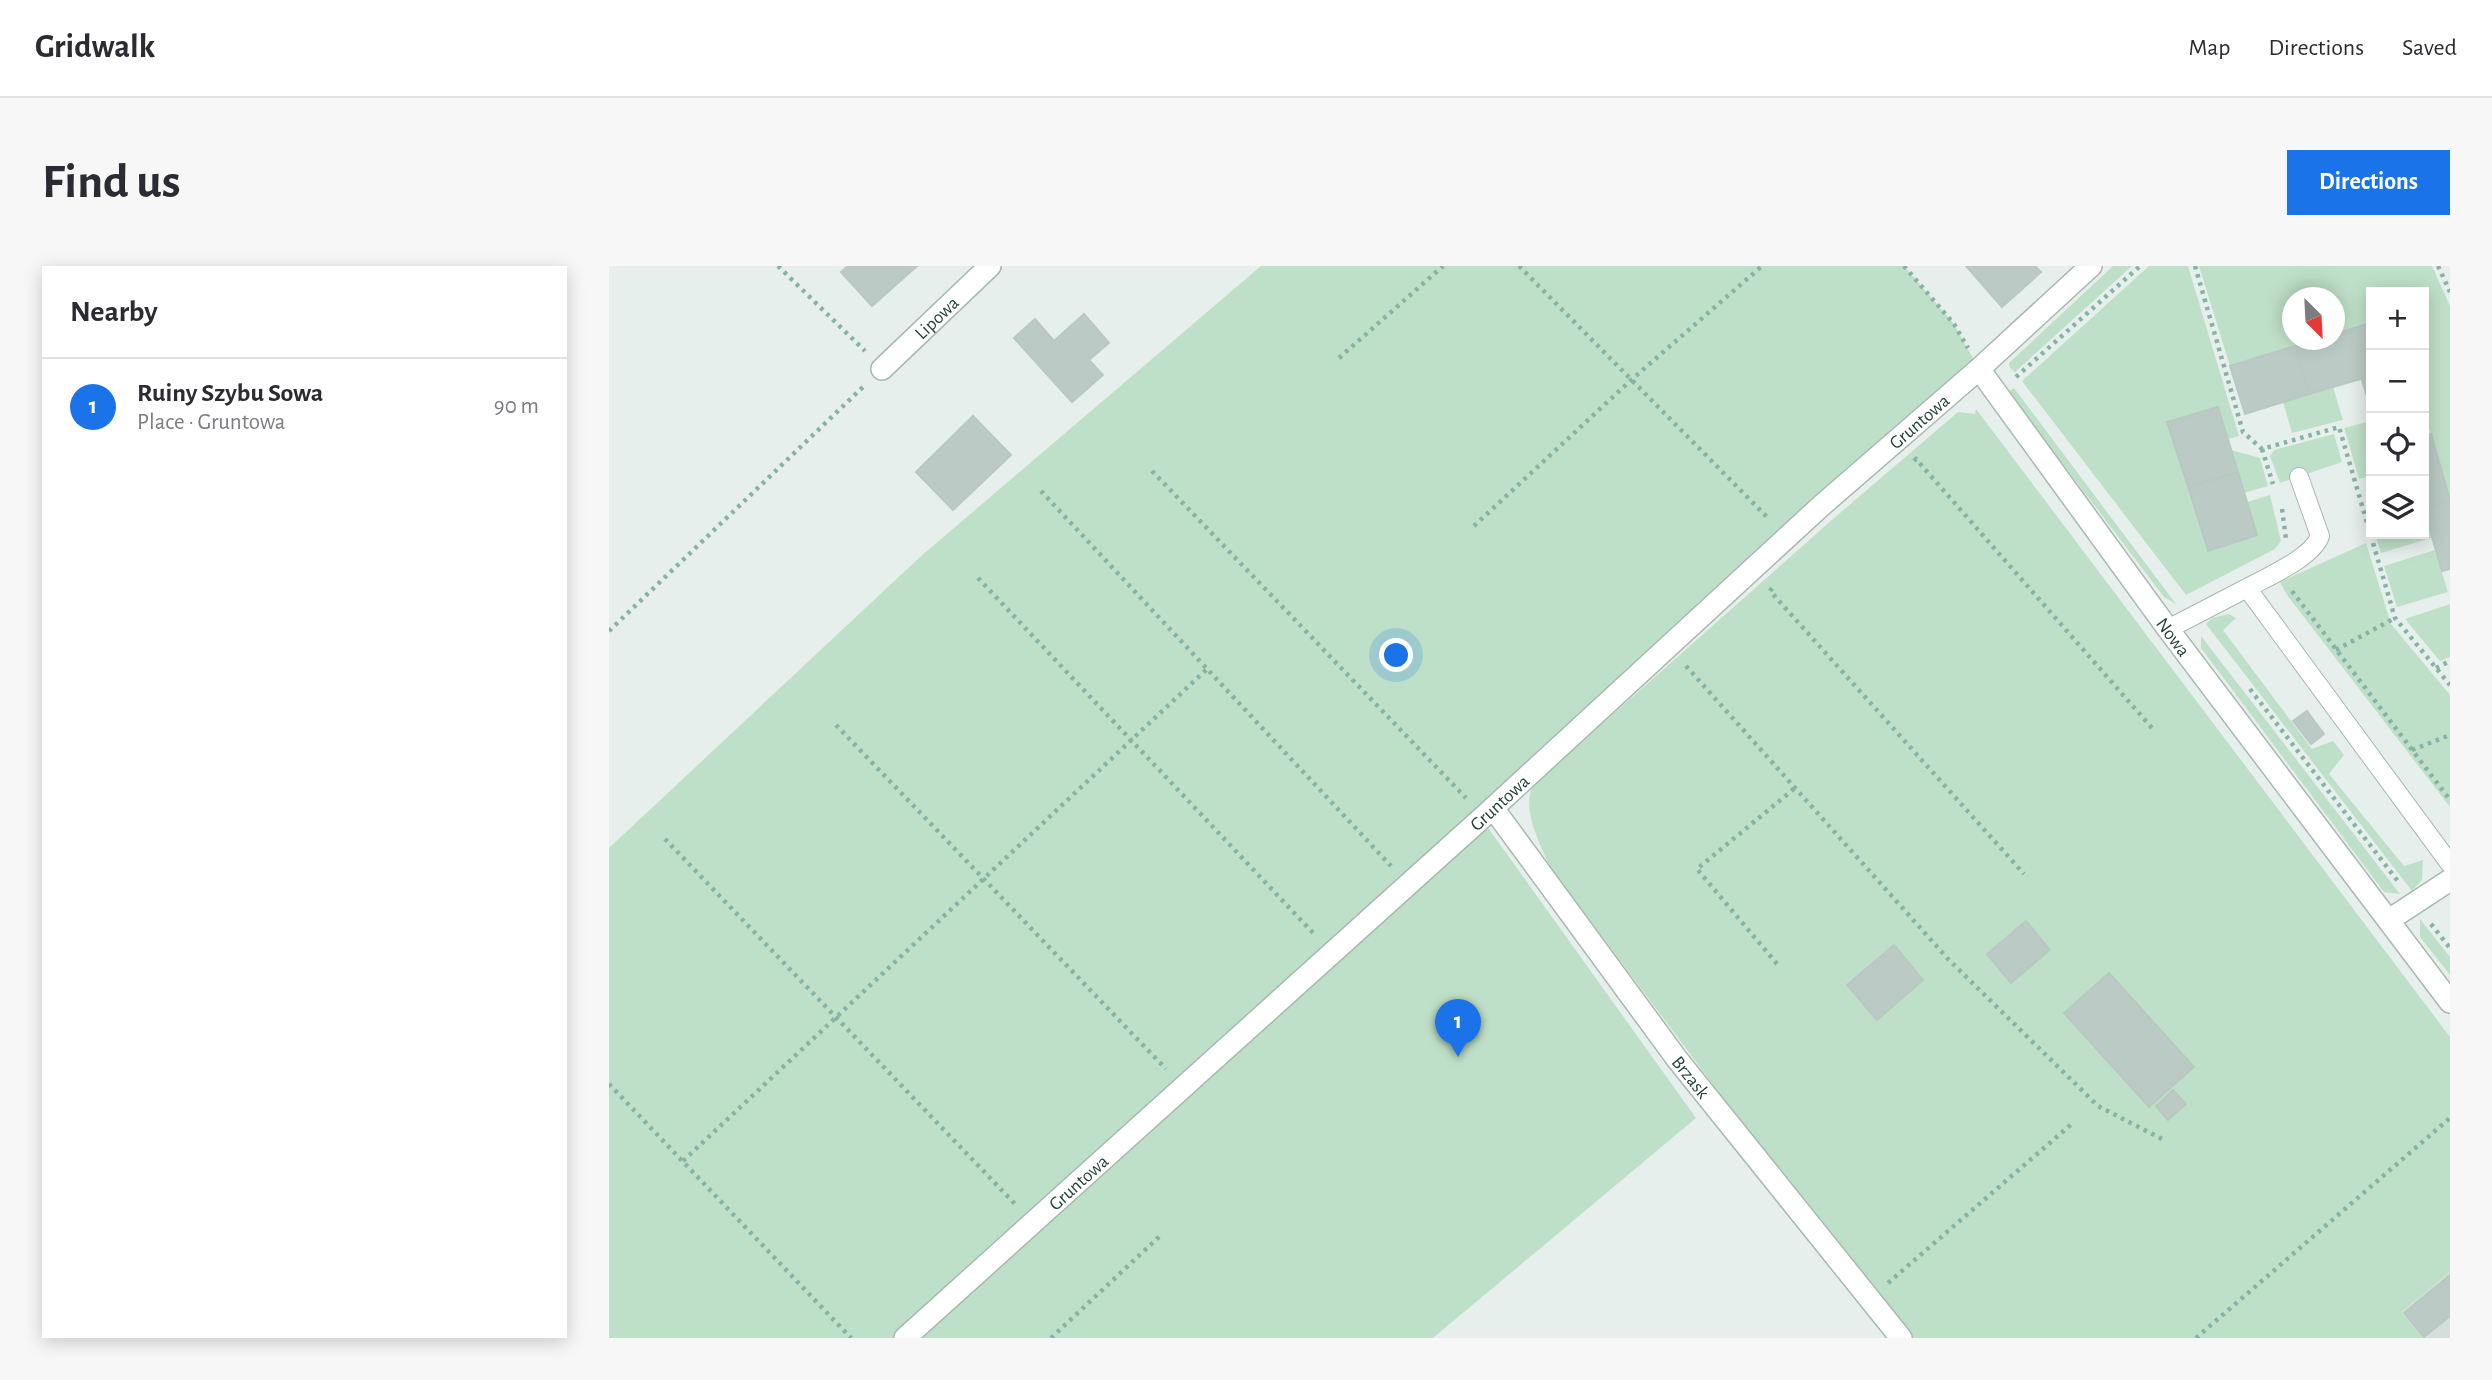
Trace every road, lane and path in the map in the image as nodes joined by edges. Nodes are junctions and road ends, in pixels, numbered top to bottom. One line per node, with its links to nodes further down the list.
1 (778, 266): 12 (path)
2 (990, 266): 12 (street, Lipowa)
3 (1443, 266): 11 (path)
4 (1519, 266): 14 (path)
5 (1762, 266): 14 (path)
6 (1904, 266): 13 (path)
7 (2091, 266): 13 (street, Gruntowa)
8 (2140, 266): 15 (path)
9 (2438, 266): 10 (path)
10 (2450, 292)
11 (1339, 358)
12 (881, 369): 31 (path)
13 (1979, 369): 15 (street, Nowa); 32 (street, Gruntowa)
14 (1630, 381): 23 (path); 24 (path)
15 (1998, 394): 30 (street, Nowa)
16 (2262, 449): 20 (path)
17 (1907, 467): 38 (path)
18 (1152, 471): 44 (path)
19 (2299, 477): 25 (lane)
20 (2274, 486)
21 (1041, 491): 36 (path)
22 (2278, 498): 25 (path)
23 (1767, 517)
24 (1474, 526)
25 (2286, 566): 28 (lane); 33 (path)
26 (978, 578): 40 (path)
27 (1780, 581): 47 (path)
28 (2247, 588): 30 (lane); 46 (lane)
29 (2395, 618): 33 (path)
30 (2168, 629): 51 (street, Nowa)
31 (609, 631)
32 (1669, 647): 42 (path); 44 (street, Gruntowa)
33 (2336, 650): 41 (path)
34 (2450, 662): 35 (path)
35 (2436, 668)
36 (1207, 669): 40 (path); 50 (path)
37 (836, 725): 48 (path)
38 (2152, 728)
39 (2450, 735): 41 (path)
40 (1130, 739): 48 (path); 52 (path)
41 (2412, 750): 43 (path)
42 (1795, 788): 53 (path); 60 (path)
43 (2450, 800)
44 (1488, 812): 50 (street, Gruntowa); 64 (street, Brzask)
45 (664, 839): 55 (path)
46 (2450, 864)
47 (2024, 874)
48 (983, 879): 55 (path); 57 (path)
49 (2450, 880): 51 (street)
50 (1408, 884): 52 (street, Gruntowa)
51 (2389, 920): 54 (street, Nowa)
52 (1332, 953): 57 (street, Gruntowa)
53 (1777, 964)
54 (2450, 1002)
55 (837, 1019): 61 (path); 62 (path)
56 (609, 1084): 61 (path)
57 (1184, 1088): 62 (street, Gruntowa)
58 (2450, 1118): 69 (path)
59 (2074, 1122): 64 (path)
60 (2162, 1139)
61 (683, 1161): 65 (path)
62 (1033, 1223): 66 (street, Gruntowa)
63 (1161, 1235): 67 (path)
64 (1869, 1299): 68 (street, Brzask)
65 (851, 1338)
66 (905, 1338)
67 (1051, 1338)
68 (1901, 1338)
69 (2196, 1338)

